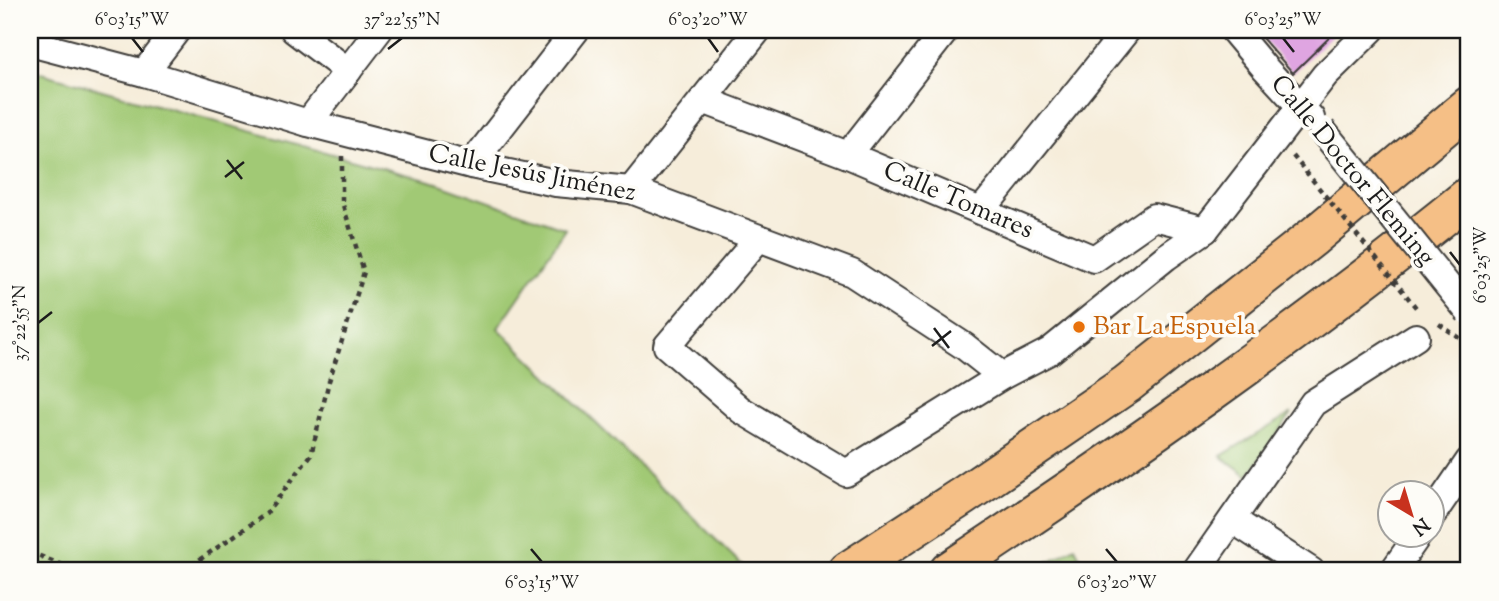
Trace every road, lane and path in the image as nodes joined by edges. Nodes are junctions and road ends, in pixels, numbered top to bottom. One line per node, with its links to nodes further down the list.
1 (177, 30): 12 (street)
2 (294, 30): 11 (street)
3 (379, 30): 11 (street)
4 (576, 30): 20 (street)
5 (758, 30): 13 (street)
6 (946, 30): 18 (street)
7 (1127, 30): 23 (street)
8 (1234, 30): 14 (street, Calle Doctor Fleming)
9 (1371, 30): 14 (street)
10 (30, 43): 12 (street, Calle Jesús Jiménez)
11 (348, 71): 16 (street)
12 (144, 73): 16 (street, Calle Jesús Jiménez)
13 (703, 100): 18 (street, Calle Tomares); 21 (street)
14 (1300, 106): 24 (street); 26 (street, Calle Doctor Fleming, bridge)
15 (1469, 106): 37 (highway)
16 (308, 124): 17 (street, Calle Jesús Jiménez)
17 (342, 132): 20 (street, Calle Jesús Jiménez); 36 (path)
18 (848, 155): 23 (street, Calle Tomares)
19 (1293, 156): 28 (path, bridge)
20 (471, 164): 21 (street, Calle Jesús Jiménez)
21 (631, 190): 25 (street, Calle Jesús Jiménez)
22 (1469, 196): 38 (highway)
23 (981, 211): 24 (street, Calle Tomares)
24 (1205, 230): 29 (street)
25 (758, 239): 29 (street, Calle Jesús Jiménez); 29 (street)
26 (1469, 312)
27 (1416, 337): 32 (street)
28 (1469, 344)
29 (1002, 376)
30 (1469, 461): 31 (street)
31 (1446, 495)
32 (1233, 520): 39 (street); 40 (street)
33 (1409, 548): 41 (street)
34 (30, 552): 35 (path)
35 (77, 571)
36 (183, 571)
37 (848, 571)
38 (948, 571)
39 (1196, 571)
40 (1311, 571)
41 (1393, 571)

